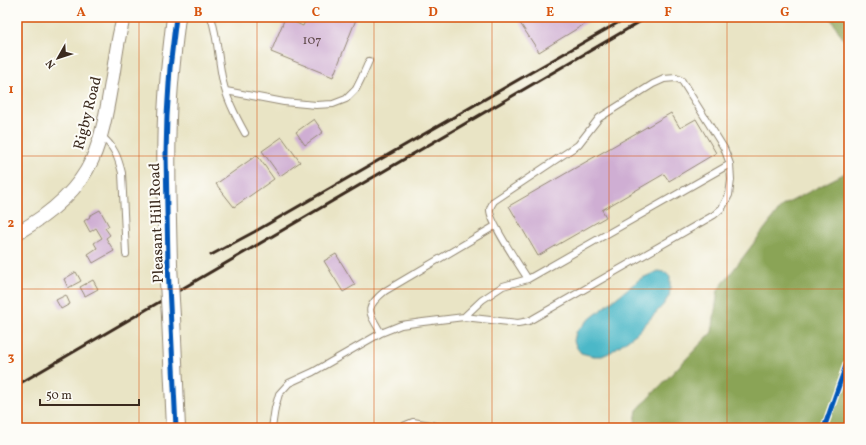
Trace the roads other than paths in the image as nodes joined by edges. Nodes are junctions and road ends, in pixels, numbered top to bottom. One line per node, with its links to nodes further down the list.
1 (124, 17): 7 (street, Rigby Road)
2 (176, 17): 15 (street, Pleasant Hill Road, bridge)
3 (211, 17): 5 (lane)
4 (369, 61): 5 (lane)
5 (226, 91): 6 (lane)
6 (245, 133)
7 (100, 136): 10 (street, Rigby Road); 11 (lane)
8 (730, 164): 9 (lane); 12 (lane); 13 (lane)
9 (495, 226): 12 (lane); 14 (lane)
10 (17, 234)
11 (126, 254)
12 (528, 279): 13 (lane)
13 (464, 317): 14 (lane)
14 (381, 333): 16 (lane)
15 (176, 428)
16 (272, 428)
17 (401, 428): 18 (lane)
18 (448, 428)

